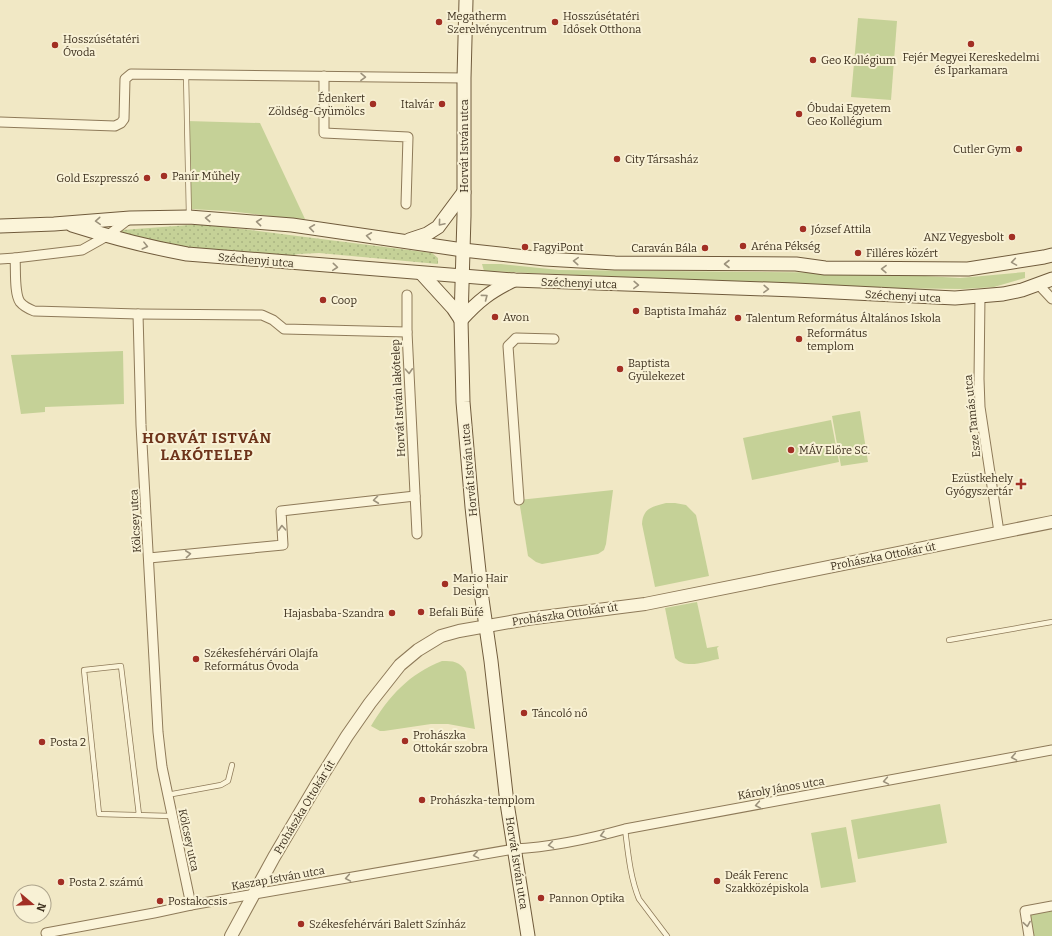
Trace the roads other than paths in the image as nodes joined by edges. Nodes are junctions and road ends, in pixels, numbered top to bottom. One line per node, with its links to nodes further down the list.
1 (466, 0): 4 (main road, Horvát István utca)
2 (186, 74): 3 (street); 5 (street); 8 (lane)
3 (324, 76): 4 (street, one-way to 4); 7 (street)
4 (464, 78): 6 (main road, Horvát István utca)
5 (0, 122)
6 (464, 192): 13 (main road, one-way to 13); 14 (main road, Horvát István utca)
7 (406, 204)
8 (189, 217): 9 (main road, Széchenyi utca); 13 (main road, Széchenyi utca, one-way to 8)
9 (130, 218): 10 (main road, Széchenyi utca, one-way to 10); 12 (street)
10 (67, 223): 11 (main road, Széchenyi utca); 12 (main road, Széchenyi utca)
11 (0, 226)
12 (107, 236): 16 (street); 18 (main road, Széchenyi utca, one-way to 18)
13 (406, 241): 14 (main road, Széchenyi utca)
14 (463, 250): 15 (main road, Széchenyi utca, one-way to 14); 19 (main road, Horvát István utca)
15 (1052, 254)
16 (15, 258): 17 (street); 26 (street)
17 (0, 259)
18 (422, 274): 19 (main road, Széchenyi utca); 27 (main road)
19 (462, 276): 21 (main road, Széchenyi utca); 27 (main road, Horvát István utca)
20 (1052, 279): 22 (main road, Széchenyi utca)
21 (514, 280): 24 (main road, Széchenyi utca, one-way to 24); 27 (main road, one-way to 21)
22 (1038, 284): 24 (main road, Széchenyi utca); 25 (street)
23 (407, 294): 28 (street)
24 (980, 296): 33 (street, Esze Tamás utca)
25 (1052, 299)
26 (138, 314): 28 (street, Horvát István lakótelep); 35 (street, Kölcsey utca)
27 (461, 320): 37 (main road, Horvát István utca)
28 (407, 332): 30 (street, Horvát István lakótelep, one-way to 30)
29 (554, 339): 31 (street)
30 (415, 496): 34 (street, Horvát István lakótelep); 35 (street)
31 (519, 500)
32 (1052, 522): 33 (street, Prohászka Ottokár út)
33 (999, 532): 37 (street, Prohászka Ottokár út)
34 (417, 534)
35 (149, 558): 41 (street, Kölcsey utca)
36 (1052, 622): 38 (lane)
37 (486, 626): 45 (main road, Horvát István utca); 46 (street, Prohászka Ottokár út)
38 (949, 640)
39 (1052, 750): 44 (street, Károly János utca, one-way to 44)
40 (232, 765): 41 (lane)
41 (167, 794): 43 (street, Kölcsey utca)
42 (139, 815): 42 (lane); 43 (lane)
43 (171, 816): 47 (street, Kölcsey utca)
44 (625, 829): 45 (street, Károly János utca, one-way to 45); 52 (lane)
45 (514, 849): 46 (street, Kaszap István utca, one-way to 46); 51 (main road, Horvát István utca)
46 (253, 895): 47 (street, Kaszap István utca); 50 (street, Prohászka Ottokár út)
47 (191, 905): 49 (street, Kaszap István utca)
48 (1052, 906): 53 (street, one-way to 53)
49 (46, 933)
50 (230, 936)
51 (528, 936)
52 (667, 936)
53 (1029, 936)

